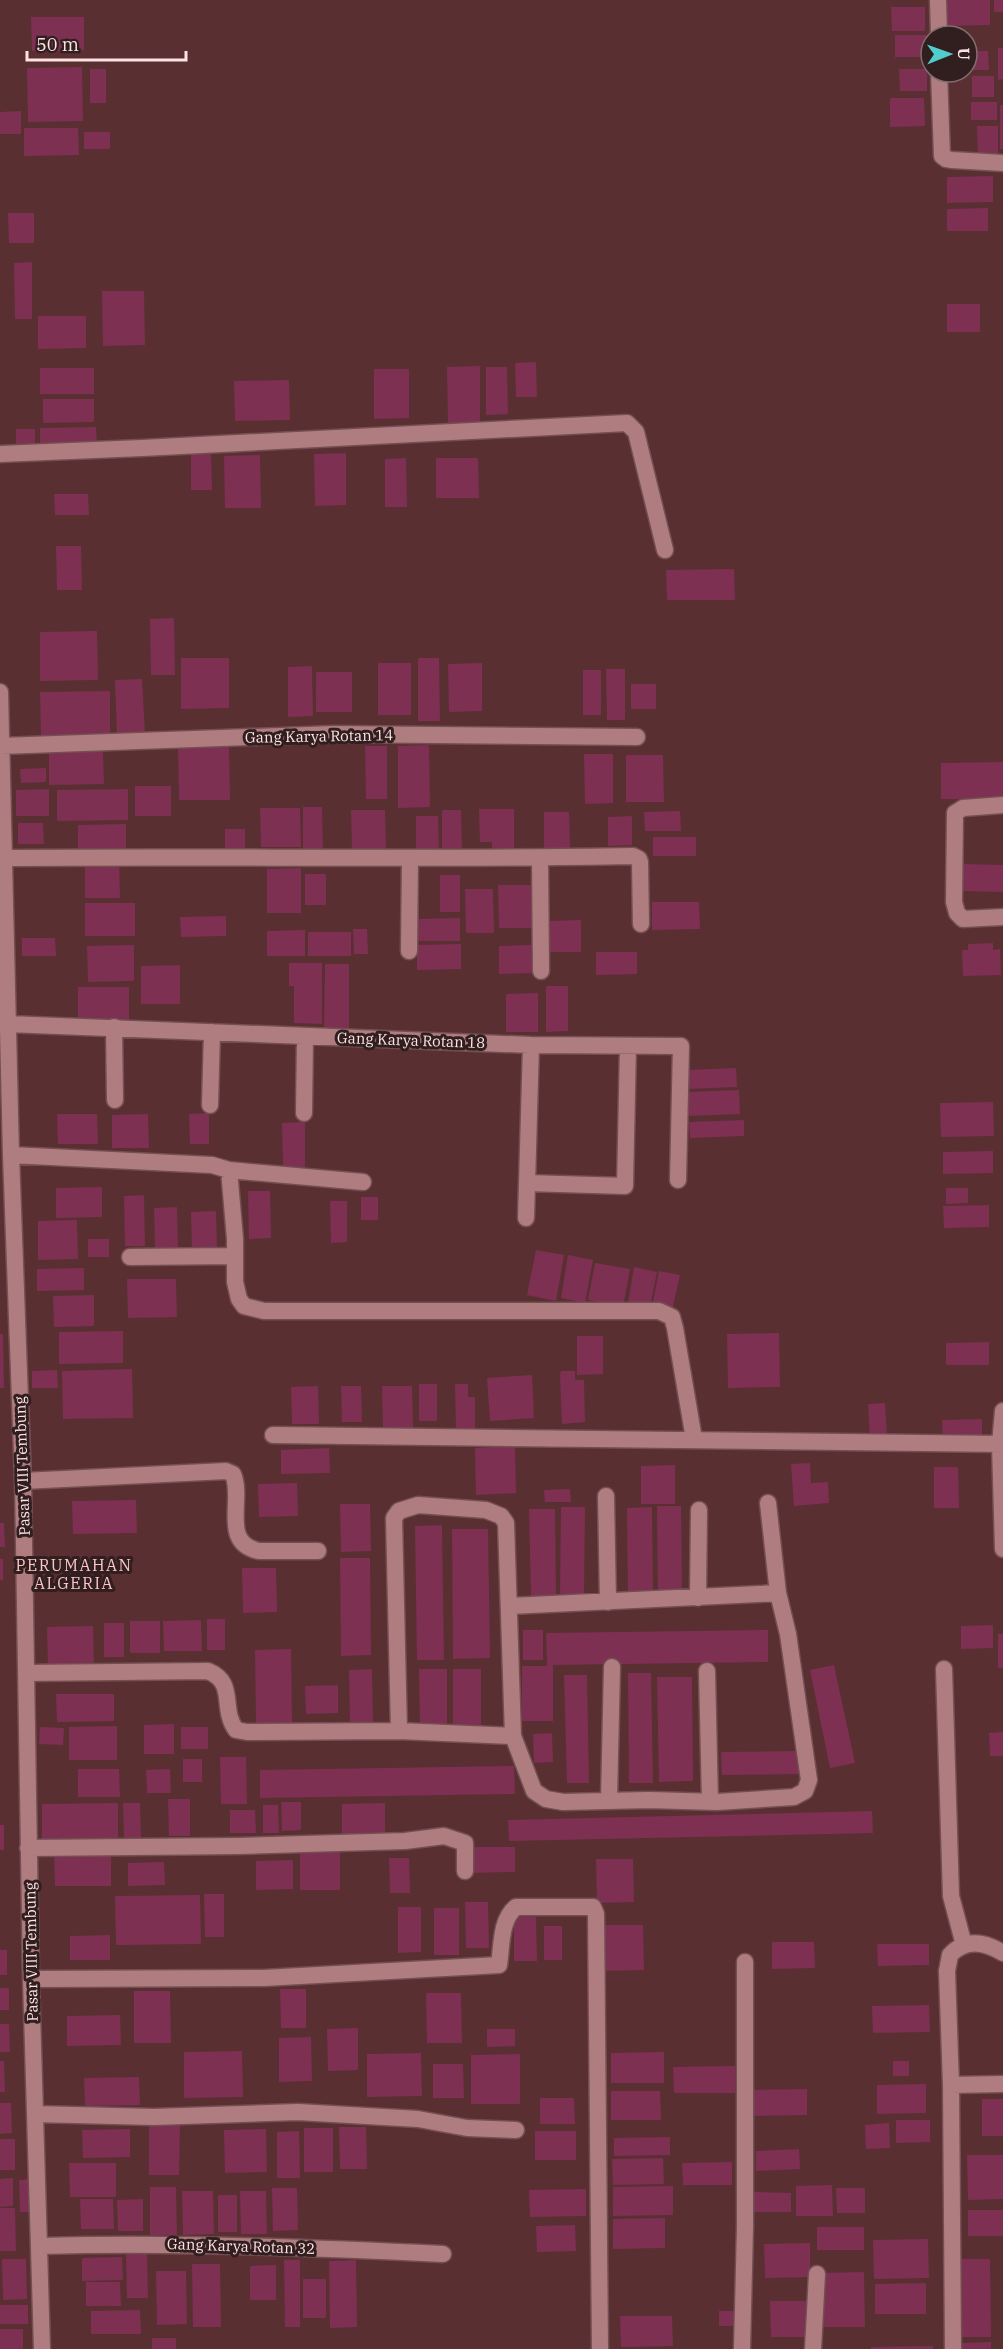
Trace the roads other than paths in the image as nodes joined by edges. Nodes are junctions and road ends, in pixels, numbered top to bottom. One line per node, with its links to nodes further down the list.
1 (938, 0): 2 (street)
2 (939, 24)
3 (939, 84): 4 (street)
4 (1003, 162)
5 (0, 453): 6 (street)
6 (665, 550)
7 (0, 692): 9 (street, Pasar VIII Tembung)
8 (637, 737): 9 (street, Gang Karya Rotan 14)
9 (1, 746): 11 (street, Pasar VIII Tembung)
10 (1003, 805): 14 (street)
11 (3, 858): 13 (street); 18 (street, Pasar VIII Tembung)
12 (540, 858): 13 (street); 15 (street); 17 (street)
13 (410, 859): 16 (street)
14 (1003, 917)
15 (641, 924)
16 (409, 951)
17 (541, 971)
18 (8, 1024): 19 (street, Gang Karya Rotan 18); 27 (street, Pasar VIII Tembung)
19 (114, 1027): 20 (street, Gang Karya Rotan 18); 24 (street)
20 (212, 1032): 21 (street, Gang Karya Rotan 18); 25 (street)
21 (305, 1036): 22 (street, Gang Karya Rotan 18); 26 (street)
22 (531, 1045): 23 (street, Gang Karya Rotan 18); 31 (street)
23 (628, 1046): 29 (street, Gang Karya Rotan 18); 31 (street)
24 (115, 1100)
25 (210, 1105)
26 (304, 1113)
27 (11, 1155): 28 (street); 39 (street, Pasar VIII Tembung)
28 (229, 1170): 30 (street); 33 (street)
29 (678, 1180)
30 (363, 1182)
31 (527, 1183): 32 (street)
32 (526, 1218)
33 (234, 1256): 34 (street); 37 (street)
34 (130, 1257)
35 (1003, 1411): 38 (street)
36 (273, 1435): 37 (street)
37 (693, 1439): 38 (street)
38 (1001, 1444): 43 (street)
39 (23, 1481): 44 (street); 52 (street, Pasar VIII Tembung)
40 (606, 1496): 47 (street)
41 (768, 1503): 45 (street)
42 (699, 1510): 46 (street)
43 (1003, 1549)
44 (318, 1551)
45 (778, 1593): 46 (street); 56 (street)
46 (698, 1598): 47 (street)
47 (608, 1602): 48 (street)
48 (510, 1606): 53 (street); 54 (street)
49 (612, 1667): 55 (street)
50 (944, 1669): 59 (street)
51 (707, 1671): 56 (street)
52 (26, 1673): 53 (street); 57 (street, Pasar VIII Tembung)
53 (399, 1731): 54 (street)
54 (513, 1736): 55 (street)
55 (609, 1801): 56 (street)
56 (710, 1802)
57 (28, 1848): 58 (street); 62 (street, Pasar VIII Tembung)
58 (465, 1871)
59 (964, 1945): 60 (street); 64 (street)
60 (1003, 1953)
61 (745, 1962): 72 (street)
62 (31, 1979): 65 (street, Pasar VIII Tembung); 71 (street)
63 (1003, 2084): 64 (street)
64 (951, 2085): 74 (street)
65 (35, 2114): 66 (street); 67 (street, Pasar VIII Tembung)
66 (516, 2130)
67 (40, 2246): 68 (street, Gang Karya Rotan 32); 70 (street, Pasar VIII Tembung)
68 (443, 2254)
69 (817, 2274): 73 (street)
70 (42, 2349)
71 (600, 2349)
72 (742, 2349)
73 (813, 2349)
74 (953, 2349)

